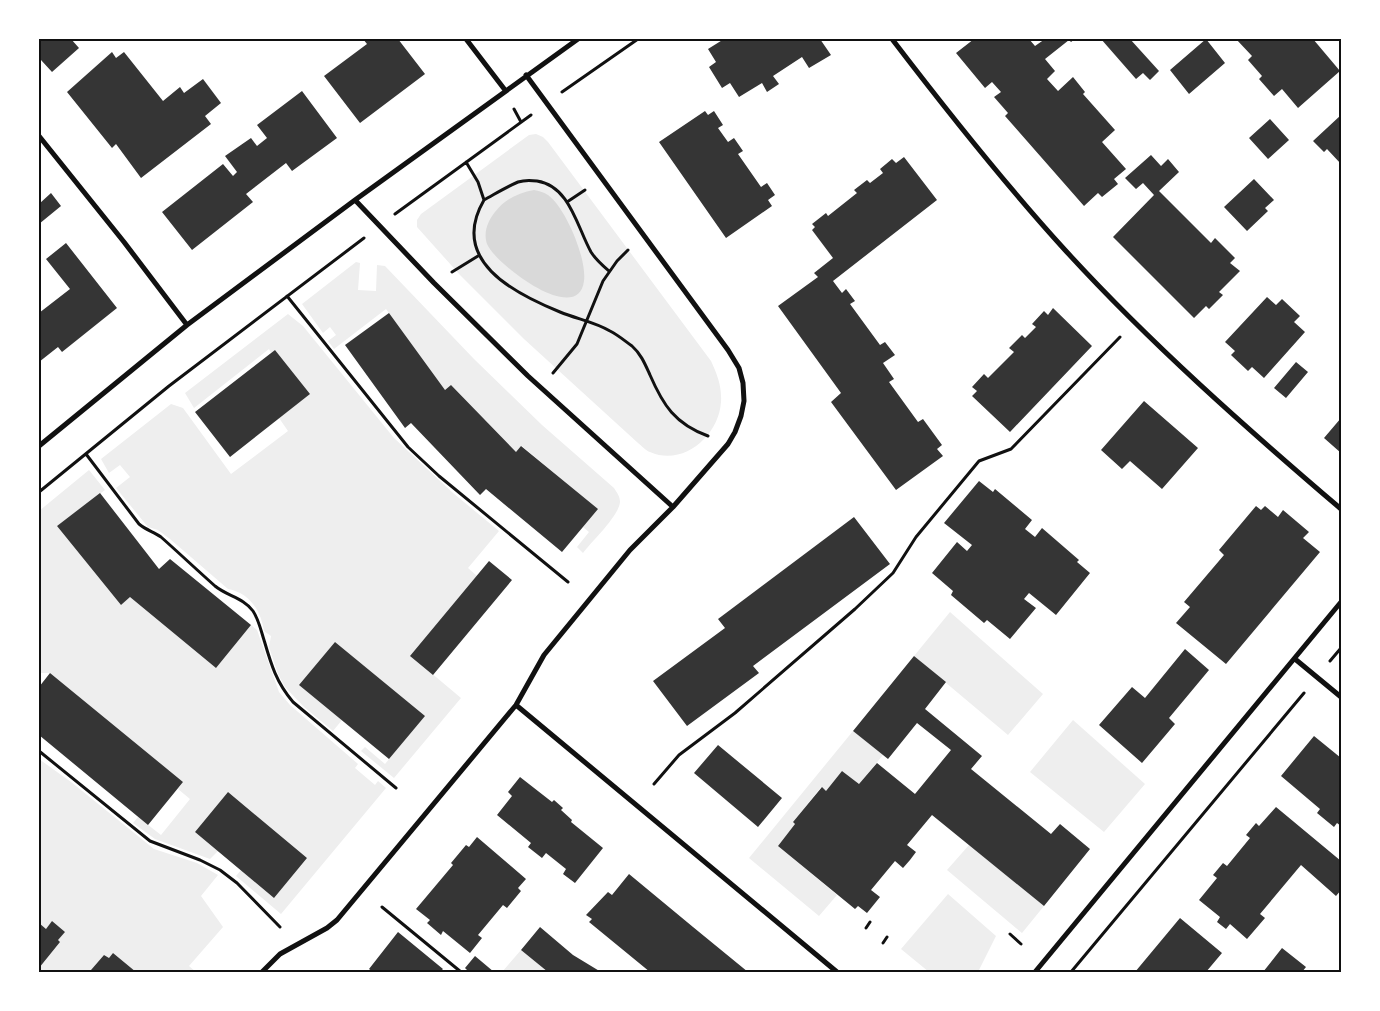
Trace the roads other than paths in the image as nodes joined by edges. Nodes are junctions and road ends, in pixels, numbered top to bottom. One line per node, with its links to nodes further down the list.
1 (466, 39): 5 (street)
2 (578, 39): 4 (street)
3 (892, 39): 11 (street)
4 (526, 75): 5 (street); 10 (street)
5 (505, 90): 7 (street)
6 (39, 136): 8 (street)
7 (355, 200): 8 (street); 10 (street)
8 (188, 325): 9 (street)
9 (39, 446)
10 (673, 507): 15 (street)
11 (1341, 509)
12 (1341, 602): 13 (street)
13 (1295, 659): 14 (street); 18 (street)
14 (1341, 697)
15 (516, 705): 16 (street); 17 (street)
16 (262, 972)
17 (837, 972)
18 (1035, 972)

